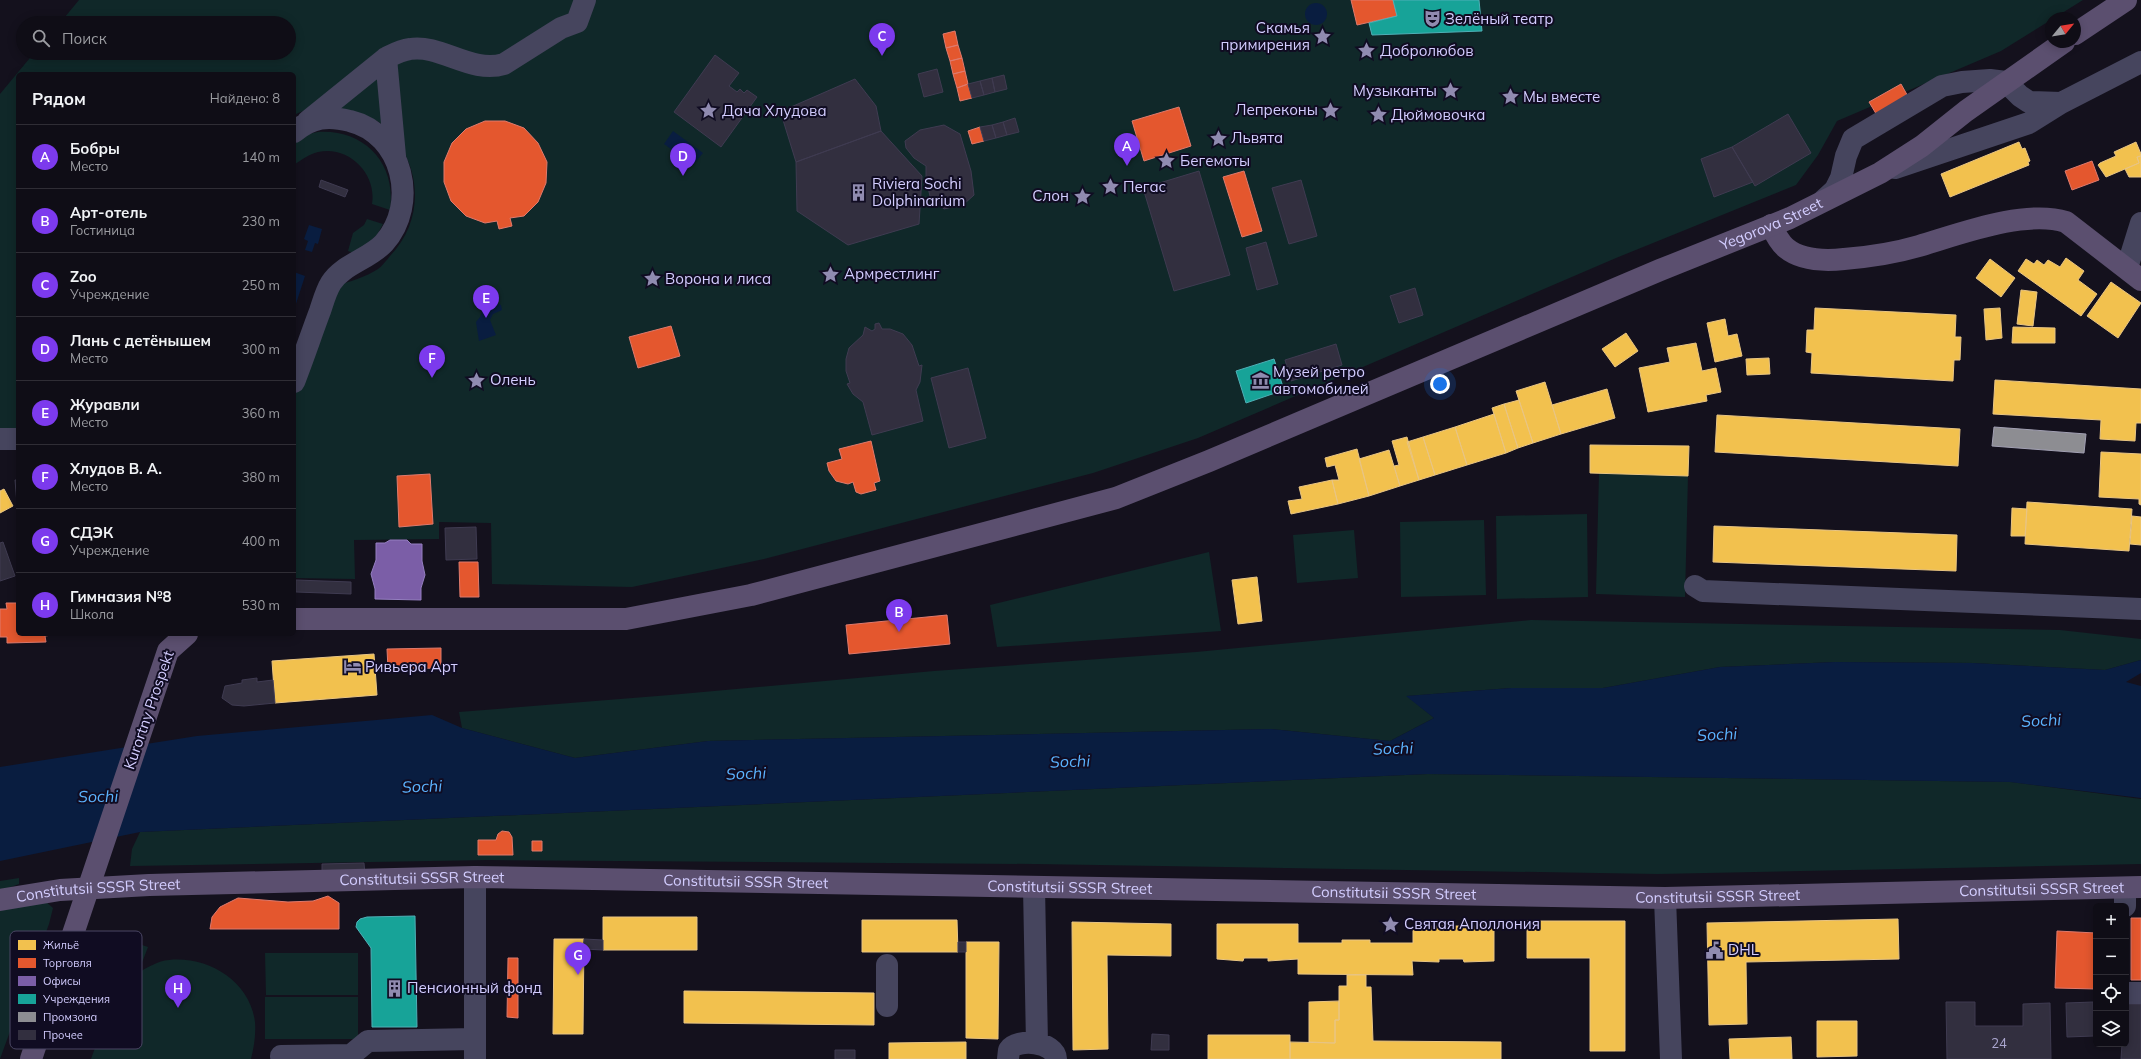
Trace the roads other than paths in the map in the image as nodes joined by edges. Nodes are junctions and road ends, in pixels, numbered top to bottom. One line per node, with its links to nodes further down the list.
1 (585, 0): 5 (street)
2 (2126, 0): 3 (main road)
3 (2081, 30)
4 (2055, 48): 7 (main road, Yegorova Street)
5 (386, 58): 9 (street); 10 (street)
6 (2141, 62): 8 (street)
7 (2006, 82): 8 (street); 11 (main road, Yegorova Street); 12 (street)
8 (2061, 103): 11 (street)
9 (300, 128): 10 (street)
10 (395, 156): 16 (street)
11 (1880, 172): 12 (main road, Yegorova Street)
12 (1824, 200): 14 (main road, Yegorova Street)
13 (2141, 223): 15 (street)
14 (1771, 226): 15 (main road); 21 (main road, Yegorova Street)
15 (2134, 274)
16 (296, 376)
17 (0, 439): 18 (street)
18 (16, 439)
19 (1695, 586): 20 (street)
20 (2141, 609)
21 (296, 619)
22 (183, 636): 23 (main road)
23 (171, 642): 29 (main road, Kurortny Prospekt)
24 (475, 877): 25 (main road, Constitutsii SSSR Street); 28 (main road, Constitutsii SSSR Street); 36 (street)
25 (1034, 887): 27 (main road, Constitutsii SSSR Street); 34 (street)
26 (2130, 894): 27 (main road, Constitutsii SSSR Street)
27 (1665, 898): 41 (street)
28 (0, 900)
29 (75, 931)
30 (887, 965): 33 (street)
31 (2129, 993): 32 (street)
32 (2141, 993)
33 (887, 1006)
34 (1037, 1044): 39 (street); 40 (street)
35 (35, 1049): 38 (main road, Kurortny Prospekt)
36 (475, 1049): 37 (street)
37 (281, 1056)
38 (31, 1059)
39 (1008, 1059)
40 (1056, 1059)
41 (1671, 1059)

